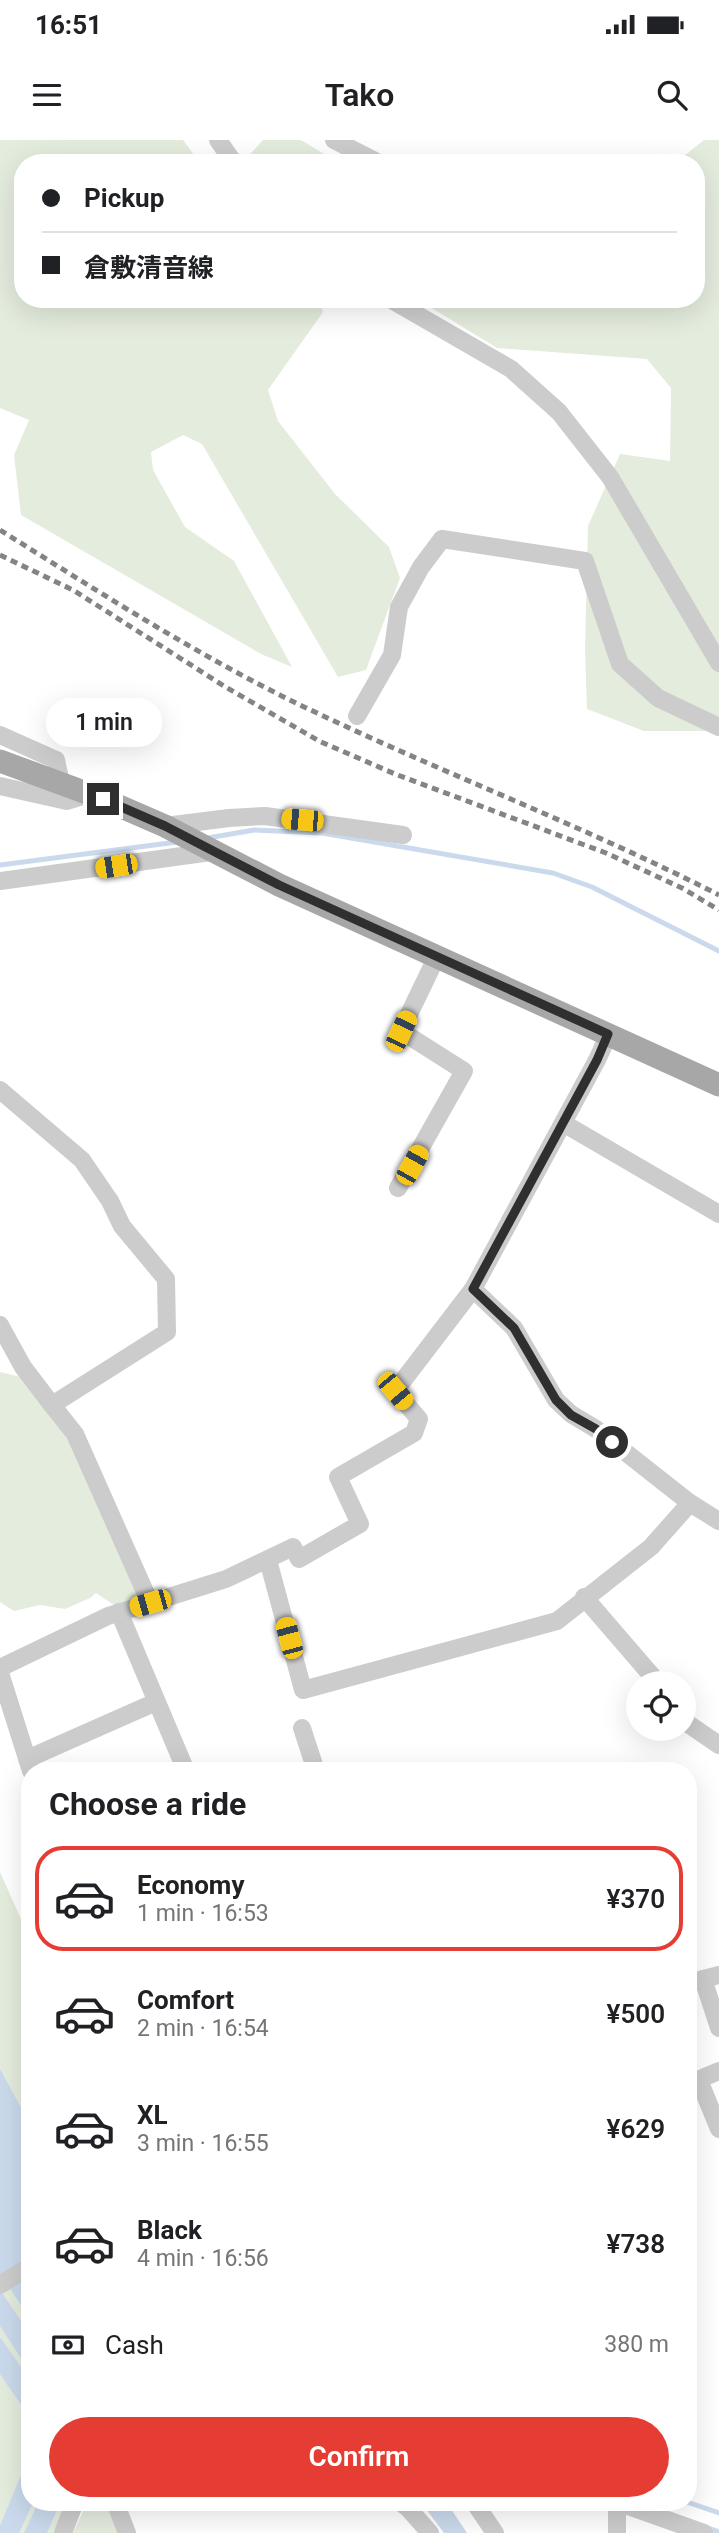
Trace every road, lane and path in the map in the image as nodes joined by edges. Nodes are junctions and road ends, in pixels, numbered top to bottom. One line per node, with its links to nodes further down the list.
1 (334, 140): 2 (street)
2 (361, 154)
3 (406, 308): 4 (street)
4 (719, 663)
5 (357, 716): 6 (street)
6 (719, 727)
7 (0, 735): 9 (street)
8 (0, 761): 9 (main road)
9 (61, 783): 11 (main road)
10 (0, 786): 11 (street)
11 (90, 794): 12 (main road)
12 (169, 828): 13 (street); 14 (main road)
13 (403, 835)
14 (207, 849): 15 (street); 16 (main road)
15 (0, 881)
16 (437, 956): 17 (main road); 21 (street)
17 (608, 1034): 18 (main road); 20 (street)
18 (719, 1085)
19 (0, 1090): 25 (street)
20 (563, 1123): 22 (street); 23 (street)
21 (398, 1188)
22 (719, 1214)
23 (473, 1289): 26 (street); 28 (street)
24 (0, 1325): 25 (street)
25 (52, 1405): 30 (street)
26 (690, 1503): 27 (street); 29 (street)
27 (719, 1521)
28 (268, 1560): 29 (street); 30 (street)
29 (584, 1597): 33 (street)
30 (150, 1603): 31 (street)
31 (120, 1612): 32 (street); 34 (street)
32 (0, 1671): 38 (street)
33 (648, 1671)
34 (156, 1702): 39 (street); 40 (street)
35 (302, 1728): 41 (street)
36 (696, 1729): 37 (street)
37 (719, 1745)
38 (28, 1762)
39 (35, 1762)
40 (182, 1762)
41 (313, 1762)
42 (703, 1979): 43 (street)
43 (719, 2028)
44 (719, 2071): 45 (street)
45 (697, 2080)
46 (697, 2089): 47 (street)
47 (719, 2129)
48 (21, 2272): 49 (street)
49 (0, 2286)
50 (72, 2511): 56 (street)
51 (118, 2511): 57 (street)
52 (411, 2511): 58 (street)
53 (480, 2511): 59 (street)
54 (617, 2511): 60 (street)
55 (642, 2511): 61 (street)
56 (63, 2533)
57 (127, 2533)
58 (430, 2533)
59 (495, 2533)
60 (617, 2533)
61 (704, 2533)

